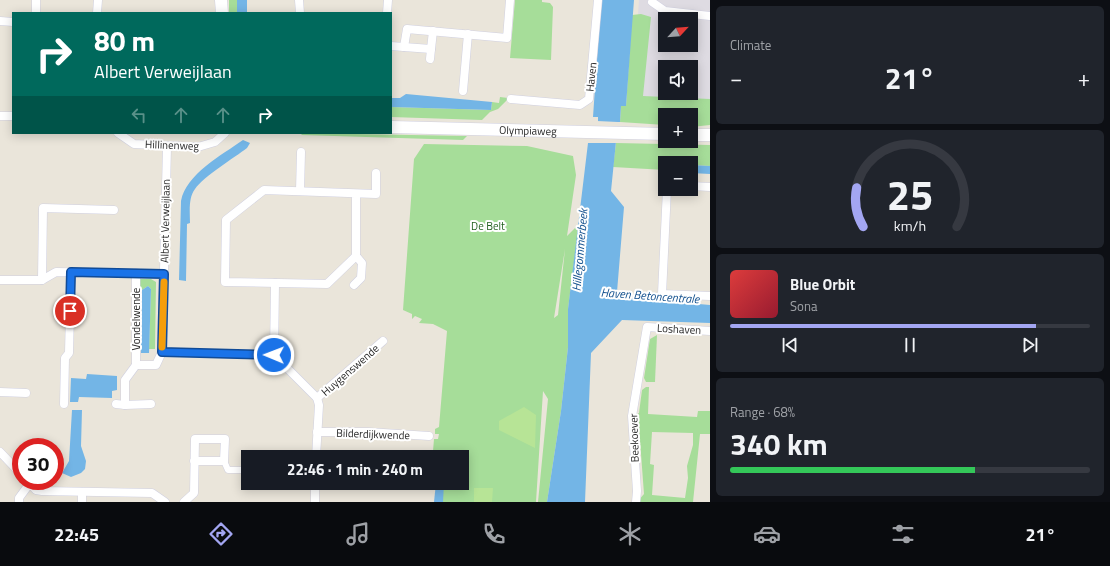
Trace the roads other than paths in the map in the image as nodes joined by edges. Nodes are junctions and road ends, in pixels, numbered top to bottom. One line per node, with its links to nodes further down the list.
1 (36, 0): 9 (street)
2 (98, 0): 10 (street)
3 (222, 0): 11 (main road)
4 (299, 0): 12 (street)
5 (388, 0): 13 (street)
6 (510, 0): 18 (street)
7 (598, 0): 24 (street, Haven)
8 (652, 2): 14 (street)
9 (36, 12)
10 (97, 12)
11 (222, 12)
12 (300, 12)
13 (387, 12)
14 (710, 16)
15 (0, 21): 16 (street)
16 (12, 22)
17 (433, 31): 18 (street); 20 (street); 21 (street)
18 (468, 34): 23 (street)
19 (392, 46): 20 (street)
20 (404, 47): 21 (street)
21 (431, 49): 22 (street)
22 (430, 59)
23 (463, 92)
24 (511, 99)
25 (0, 116): 26 (street)
26 (12, 116)
27 (392, 127): 30 (main road, Olympiaweg)
28 (119, 134): 33 (street, Hillinenweg)
29 (224, 134): 33 (street, Hillinenweg)
30 (658, 134)
31 (698, 135): 32 (main road)
32 (710, 135)
33 (167, 147): 45 (street, Albert Verweijlaan)
34 (301, 152): 38 (street)
35 (376, 173): 39 (street)
36 (698, 186): 37 (street)
37 (710, 187)
38 (300, 191): 39 (street); 48 (street)
39 (356, 194): 42 (street)
40 (666, 196): 50 (street)
41 (114, 210): 47 (street)
42 (356, 256): 48 (street); 49 (street)
43 (71, 272): 44 (street); 47 (street); 60 (street)
44 (136, 273): 45 (street); 56 (street, Vondelwende)
45 (164, 274): 54 (street, Albert Verweijlaan)
46 (0, 280): 47 (street)
47 (42, 280)
48 (275, 283): 55 (street)
49 (354, 285)
50 (710, 296)
51 (647, 327): 52 (street, Loshaven); 79 (street, Beekoever)
52 (710, 331)
53 (384, 341): 59 (street, Huygenswende)
54 (162, 352): 55 (street); 56 (street, Vondelwende)
55 (274, 355): 59 (street)
56 (136, 365): 61 (street, Vondelwende)
57 (0, 392): 58 (street)
58 (26, 393)
59 (317, 398): 62 (street)
60 (64, 404)
61 (151, 404)
62 (317, 432): 63 (street, Bilderdijkwende); 64 (street)
63 (429, 436)
64 (316, 450)
65 (0, 452): 68 (street)
66 (194, 461): 67 (street); 67 (street); 77 (street)
67 (224, 461): 69 (street)
68 (12, 465)
69 (241, 470)
70 (24, 490): 74 (street)
71 (36, 490): 73 (street)
72 (315, 490): 78 (street)
73 (82, 492): 75 (street); 76 (street)
74 (19, 502)
75 (82, 502)
76 (165, 502)
77 (184, 502)
78 (315, 502)
79 (636, 502)

